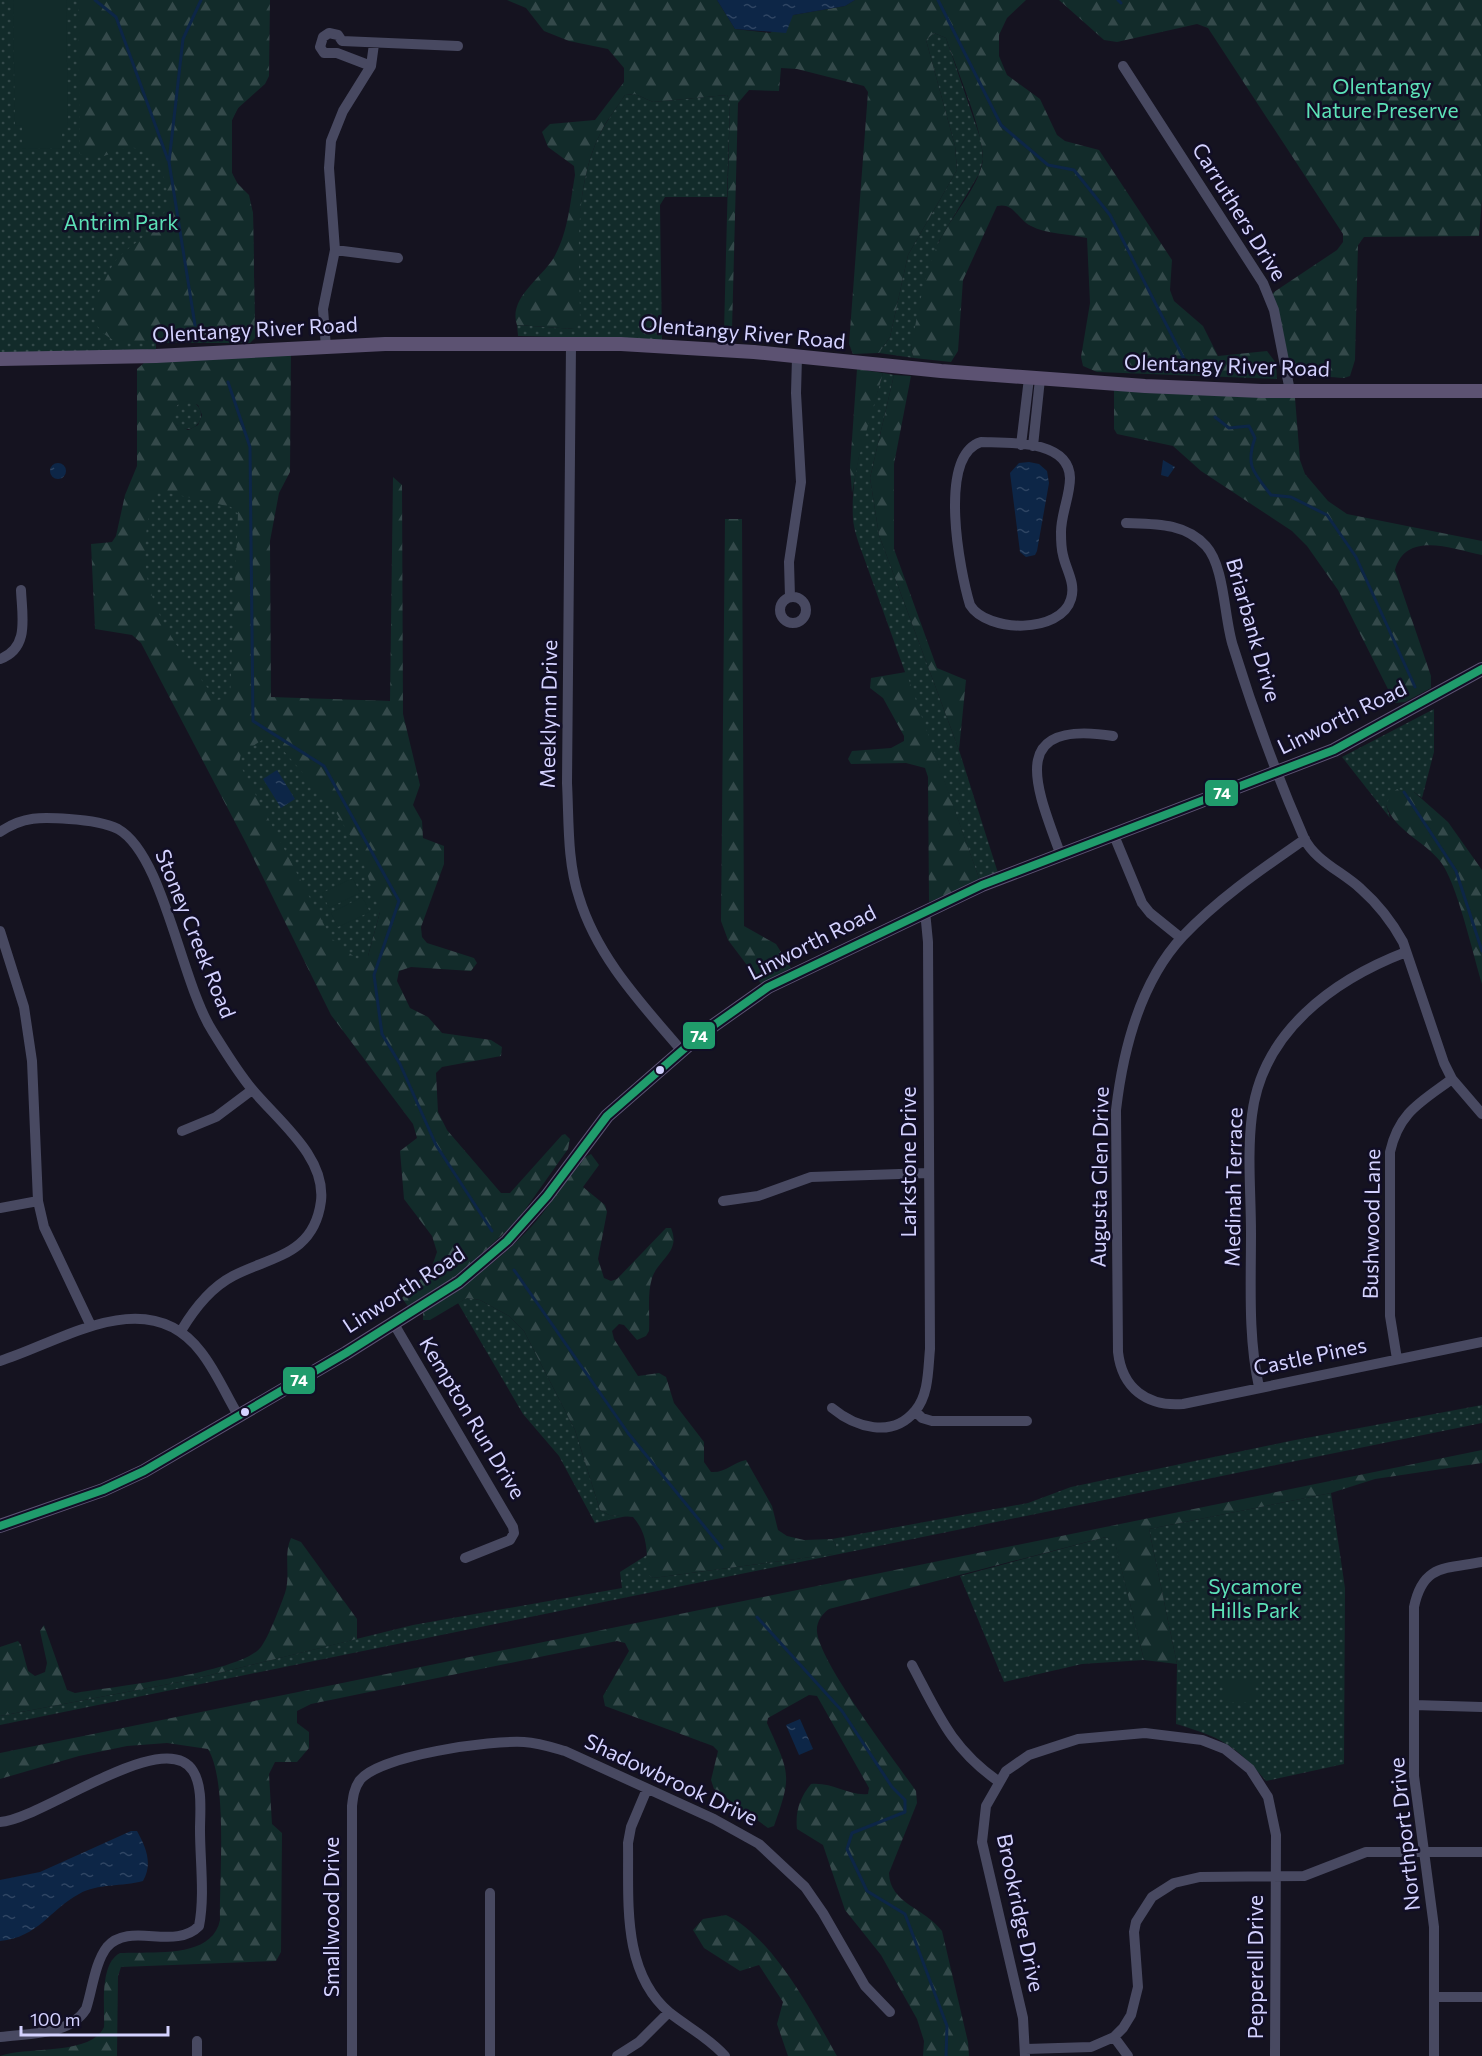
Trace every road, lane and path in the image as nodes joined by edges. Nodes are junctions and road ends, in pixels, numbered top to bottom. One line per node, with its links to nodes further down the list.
1 (374, 44): 2 (street); 3 (street); 3 (street)
2 (458, 46)
3 (371, 66): 5 (street)
4 (1124, 66): 12 (street, Carruthers Drive)
5 (335, 250): 6 (street); 8 (street)
6 (398, 258)
7 (572, 344): 8 (main road, Olentangy River Road); 9 (main road, Olentangy River Road); 31 (street, Meeklynn Drive)
8 (326, 347): 10 (main road, Olentangy River Road)
9 (797, 357): 11 (main road, Olentangy River Road); 18 (street)
10 (0, 359)
11 (1035, 378): 12 (main road, Olentangy River Road); 14 (street); 15 (street)
12 (1290, 391): 13 (main road, Olentangy River Road)
13 (1482, 391)
14 (1021, 445): 15 (street); 15 (street)
15 (1033, 446)
16 (1126, 523): 22 (street, Briarbank Drive)
17 (21, 590): 19 (street)
18 (790, 597)
19 (0, 659)
20 (1480, 671): 22 (main road, Linworth Road)
21 (1113, 736): 26 (street)
22 (1278, 772): 24 (main road, Linworth Road); 25 (street, Briarbank Drive)
23 (0, 832): 33 (street, Stoney Creek Road)
24 (1113, 834): 26 (main road, Linworth Road); 29 (street)
25 (1305, 839): 29 (street, Augusta Glen Drive); 30 (street, Briarbank Drive)
26 (1060, 853): 27 (main road, Linworth Road)
27 (925, 910): 31 (main road, Linworth Road); 36 (street, Larkstone Drive)
28 (0, 931): 37 (street)
29 (1181, 938): 47 (street, Augusta Glen Drive)
30 (1406, 952): 32 (street, Briarbank Drive); 46 (street, Medinah Terrace)
31 (681, 1050): 40 (main road, Linworth Road)
32 (1452, 1079): 34 (street, Briarbank Drive); 44 (street, Bushwood Lane)
33 (252, 1090): 35 (street); 42 (street, Stoney Creek Road)
34 (1482, 1114)
35 (182, 1131)
36 (929, 1173): 38 (street); 49 (street, Larkstone Drive)
37 (38, 1201): 39 (street); 41 (street)
38 (723, 1201)
39 (0, 1208)
40 (394, 1324): 50 (main road, Linworth Road); 53 (street, Kempton Run Drive)
41 (91, 1326): 42 (street); 45 (street)
42 (181, 1331): 50 (street)
43 (1482, 1342): 44 (street, Castle Pines)
44 (1397, 1359): 46 (street, Castle Pines)
45 (0, 1361)
46 (1259, 1387): 47 (street, Castle Pines)
47 (1147, 1400)
48 (832, 1408): 49 (street)
49 (915, 1412): 51 (street)
50 (238, 1415): 52 (main road, Linworth Road)
51 (1027, 1421)
52 (0, 1526)
53 (465, 1558)
54 (1482, 1562): 56 (street, Northport Drive)
55 (912, 1665): 59 (street)
56 (1414, 1705): 57 (street); 62 (street, Northport Drive)
57 (1482, 1707)
58 (360, 1780): 60 (street, Shadowbrook Drive); 75 (street, Smallwood Drive)
59 (998, 1781): 64 (street, Pepperell Drive); 73 (street, Brookridge Drive)
60 (648, 1790): 68 (street); 69 (street, Shadowbrook Drive)
61 (0, 1822): 70 (street)
62 (1425, 1852): 63 (street); 64 (street); 66 (street, Northport Drive)
63 (1482, 1852)
64 (1275, 1878): 71 (street); 80 (street, Pepperell Drive)
65 (489, 1893): 76 (street)
66 (1434, 1997): 67 (street); 81 (street, Northport Drive)
67 (1482, 1997)
68 (669, 2012): 77 (street); 78 (street)
69 (890, 2012)
70 (0, 2037)
71 (1114, 2037): 73 (street); 79 (street)
72 (197, 2041): 74 (street)
73 (1026, 2052)
74 (197, 2056)
75 (352, 2056)
76 (490, 2056)
77 (617, 2056)
78 (725, 2056)
79 (1128, 2056)
80 (1275, 2056)
81 (1434, 2056)

